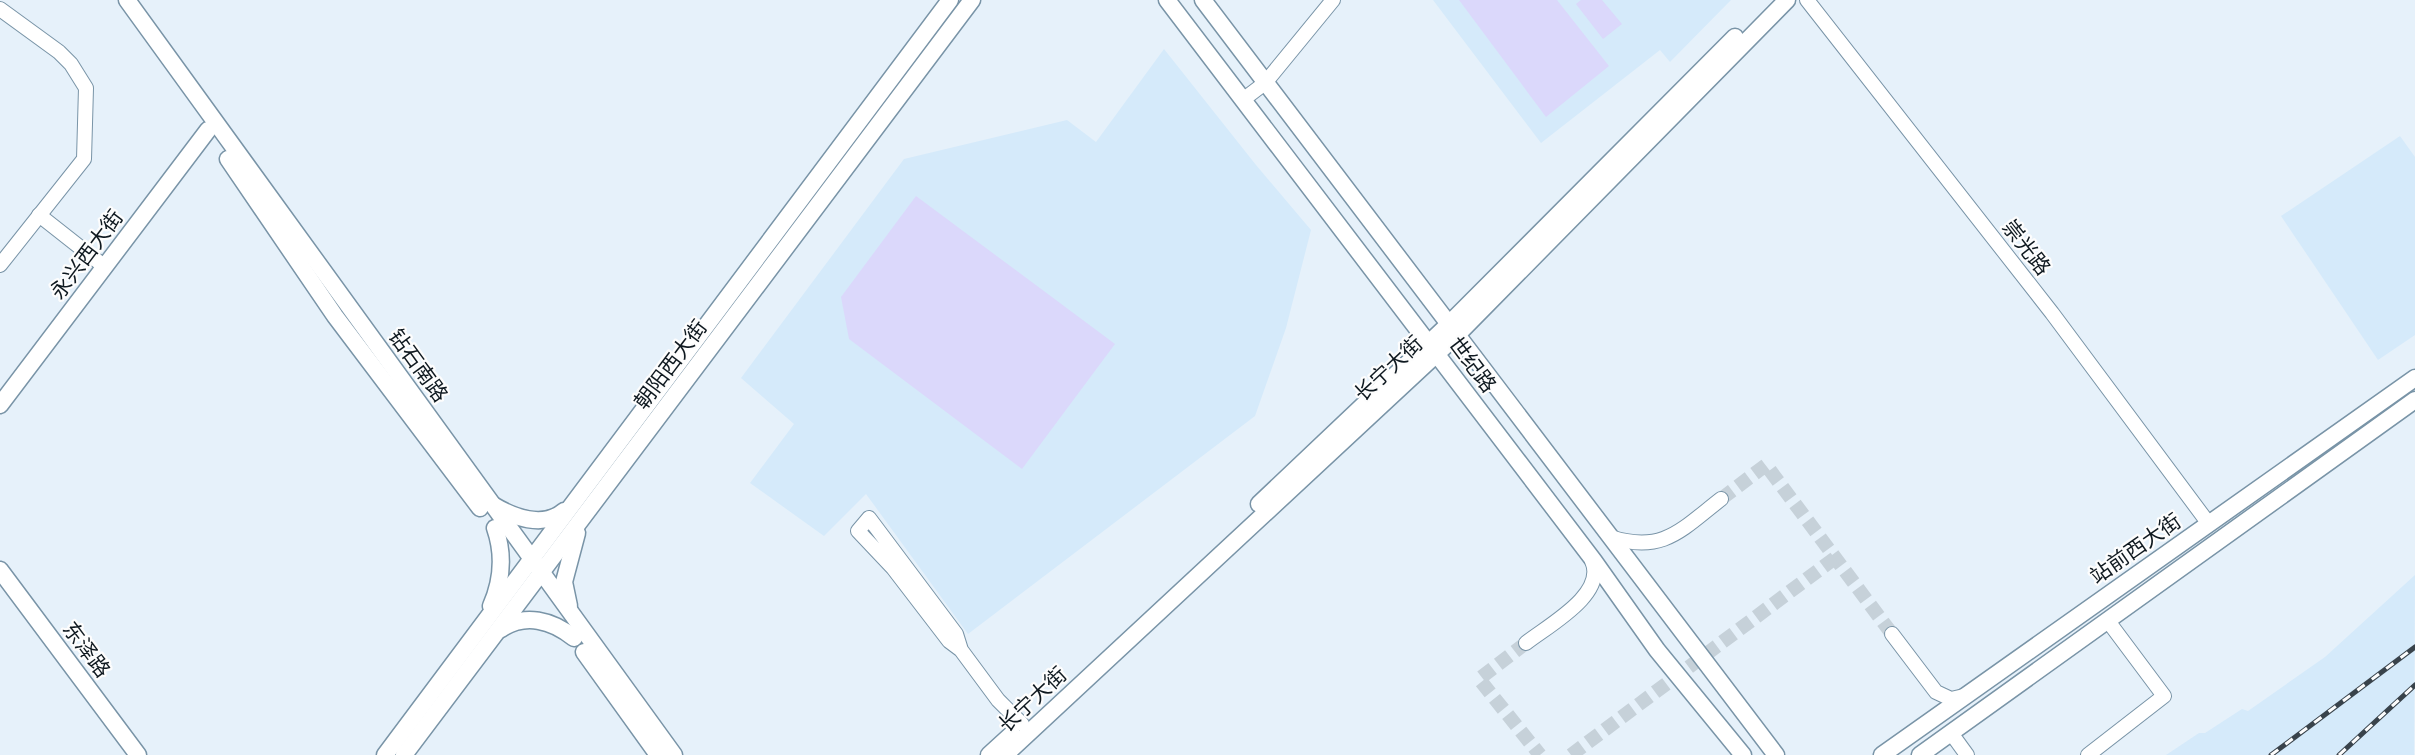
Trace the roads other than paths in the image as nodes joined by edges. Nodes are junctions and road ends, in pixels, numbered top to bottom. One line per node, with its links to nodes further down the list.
1 (113, 0): 14 (main road, 钻石南路)
2 (127, 0): 24 (main road, 钻石南路)
3 (950, 0): 25 (main road, 朝阳西大街)
4 (972, 0): 25 (main road, 朝阳西大街)
5 (1167, 0): 13 (main road, 世纪路)
6 (1203, 0): 12 (main road, 世纪路)
7 (1333, 0): 12 (street)
8 (1772, 0): 18 (main road, 长宁大街)
9 (1787, 0): 18 (main road, 长宁大街)
10 (1807, 0): 26 (street, 崇光路)
11 (0, 9): 15 (street)
12 (1265, 83): 13 (street); 18 (main road, 世纪路)
13 (1244, 99): 19 (main road, 世纪路)
14 (208, 130): 17 (main road, 永兴西大街); 27 (main road, 钻石南路)
15 (39, 215): 16 (street); 17 (street)
16 (0, 265)
17 (105, 267): 22 (main road, 永兴西大街)
18 (1453, 330): 19 (main road, 长宁大街); 28 (main road, 世纪路)
19 (1433, 348): 29 (main road, 世纪路); 44 (main road, 长宁大街); 52 (main road, 长宁大街)
20 (2415, 378): 26 (main road, 站前西大街)
21 (2415, 400): 33 (main road, 站前西大街)
22 (0, 405)
23 (1721, 500): 28 (street)
24 (490, 503): 25 (main road); 31 (main road, 钻石南路)
25 (580, 507): 31 (main road, 朝阳西大街); 32 (main road)
26 (2209, 524): 39 (main road, 站前西大街)
27 (495, 528): 31 (main road, 钻石南路); 34 (main road)
28 (1606, 531): 29 (main road); 42 (main road, 世纪路)
29 (1585, 548): 37 (street); 43 (main road, 世纪路)
30 (0, 570): 46 (main road, 东泽路)
31 (532, 571): 32 (main road, 钻石南路); 34 (main road, 朝阳西大街); 36 (main road, 钻石南路)
32 (573, 618): 50 (main road, 钻石南路)
33 (2108, 621): 40 (main road, 站前西大街); 58 (street)
34 (490, 627): 36 (main road); 47 (main road, 朝阳西大街); 48 (main road, 朝阳西大街)
35 (1892, 634): 41 (street)
36 (574, 638): 49 (main road, 钻石南路)
37 (1527, 643)
38 (962, 650): 38 (street); 44 (street)
39 (2029, 650): 40 (main road); 41 (main road, 站前西大街)
40 (2042, 668): 45 (main road, 站前西大街)
41 (1964, 696): 55 (main road, 站前西大街)
42 (1736, 706): 43 (main road); 54 (main road, 世纪路)
43 (1716, 721): 53 (main road, 世纪路)
44 (1022, 724): 51 (main road, 长宁大街)
45 (1951, 733): 56 (main road, 站前西大街); 57 (street)
46 (138, 755)
47 (385, 755)
48 (404, 755)
49 (658, 755)
50 (674, 755)
51 (989, 755)
52 (1005, 755)
53 (1743, 755)
54 (1776, 755)
55 (1882, 755)
56 (1920, 755)
57 (1967, 755)
58 (2088, 755)

